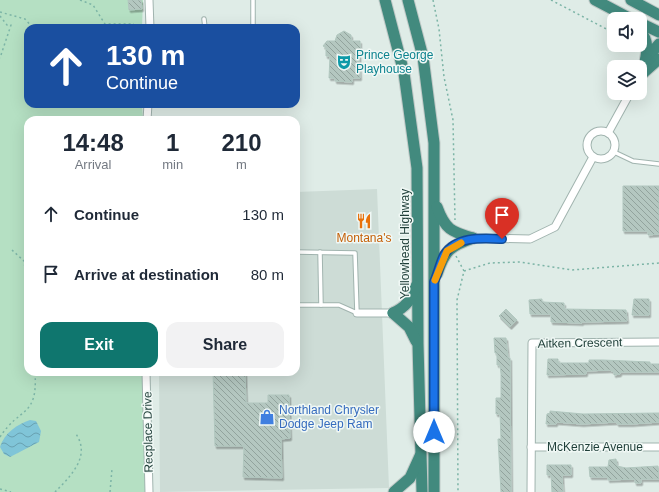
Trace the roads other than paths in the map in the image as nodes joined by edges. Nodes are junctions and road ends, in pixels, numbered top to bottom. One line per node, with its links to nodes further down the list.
1 (150, 0): 10 (street)
2 (253, 0): 12 (lane)
3 (385, 0): 29 (highway, Yellowhead Highway)
4 (595, 0): 7 (highway)
5 (631, 0): 8 (highway)
6 (409, 4): 25 (highway)
7 (615, 12)
8 (659, 15)
9 (204, 19): 11 (lane)
10 (150, 24)
11 (205, 24)
12 (253, 24)
13 (647, 26): 14 (highway)
14 (659, 32)
15 (659, 44): 17 (highway)
16 (647, 46): 17 (highway)
17 (646, 59)
18 (659, 59): 19 (highway)
19 (647, 70)
20 (626, 100): 21 (street)
21 (608, 133): 22 (street); 23 (street)
22 (614, 152): 23 (street); 24 (lane)
23 (593, 157): 26 (street)
24 (659, 164)
25 (434, 200): 26 (highway); 30 (highway)
26 (473, 238): 30 (highway)
27 (300, 252): 28 (lane)
28 (320, 252): 32 (lane); 33 (lane)
29 (418, 278): 34 (highway); 36 (highway, Yellowhead Highway)
30 (434, 282): 44 (highway)
31 (300, 305): 32 (lane)
32 (321, 305): 33 (lane)
33 (357, 313): 34 (street)
34 (393, 313): 36 (highway)
35 (659, 342): 38 (street, Aitken Crescent)
36 (418, 344): 40 (highway, Yellowhead Highway)
37 (146, 376): 41 (street, Recplace Drive)
38 (531, 447): 39 (street, McKenzie Avenue); 45 (street)
39 (659, 447)
40 (422, 450): 42 (highway); 43 (highway, Yellowhead Highway)
41 (149, 492)
42 (394, 492)
43 (422, 492)
44 (434, 492)
45 (531, 492)

